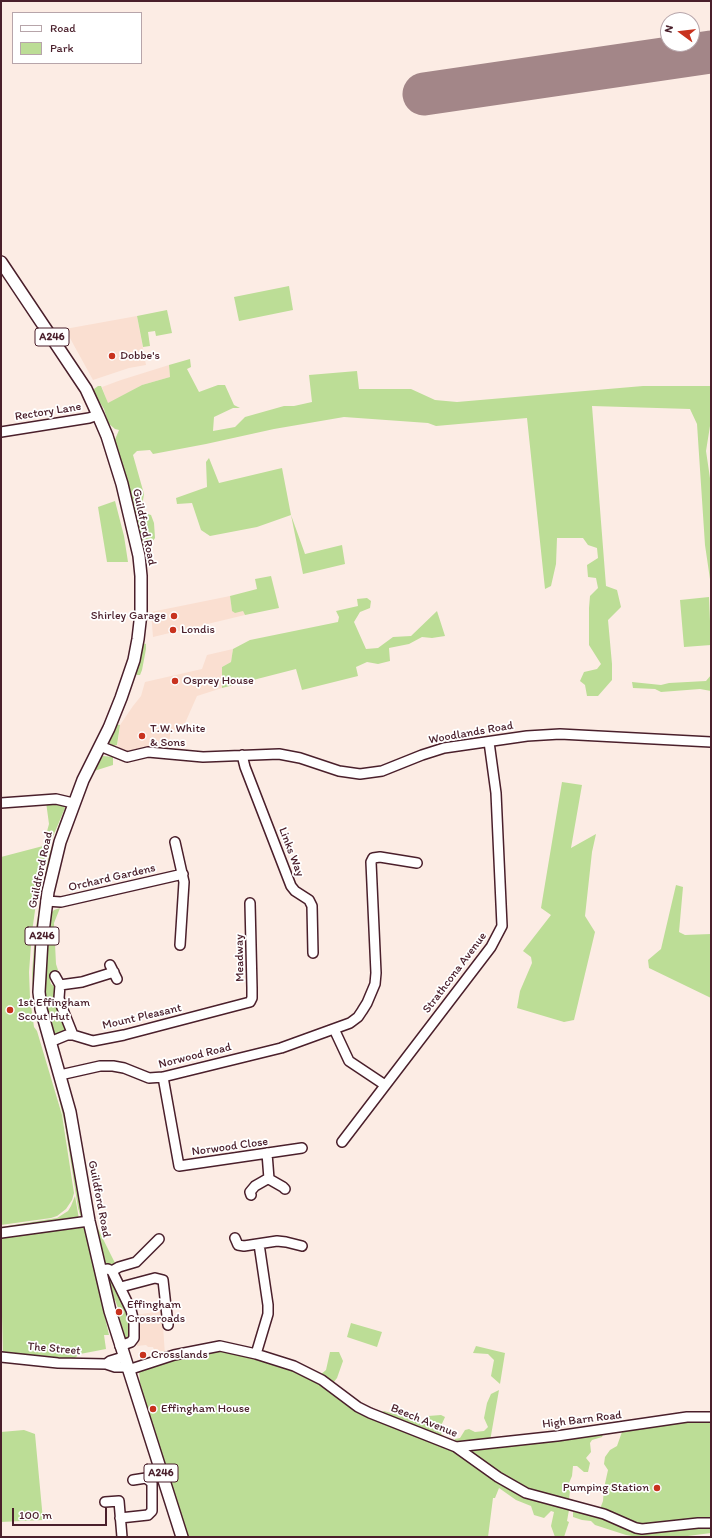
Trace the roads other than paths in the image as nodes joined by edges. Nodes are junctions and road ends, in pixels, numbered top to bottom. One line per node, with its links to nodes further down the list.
1 (1, 262): 2 (main road, Guildford Road / A246)
2 (98, 415): 3 (street, Rectory Lane); 6 (main road, Guildford Road / A246)
3 (1, 432)
4 (489, 742): 5 (street, Woodlands Road); 7 (street, Woodlands Road); 26 (street, Strathcona Avenue)
5 (711, 742)
6 (100, 746): 7 (street, Woodlands Road); 9 (main road, Guildford Road / A246)
7 (242, 755): 16 (street, Links Way)
8 (1, 803): 9 (street)
9 (74, 803): 13 (main road, Guildford Road / A246)
10 (175, 842): 12 (street)
11 (417, 863): 21 (street, Norwood Road)
12 (183, 874): 13 (street, Orchard Gardens); 15 (street)
13 (46, 901): 23 (main road, Guildford Road / A246)
14 (250, 903): 20 (street, Meadway)
15 (180, 945)
16 (313, 953)
17 (113, 972): 19 (street)
18 (55, 976): 19 (street)
19 (60, 985): 22 (street)
20 (240, 1005): 22 (street, Mount Pleasant)
21 (334, 1029): 25 (street, Norwood Road); 26 (street)
22 (73, 1035): 23 (street)
23 (50, 1042): 24 (main road, Guildford Road / A246)
24 (60, 1075): 25 (street, Norwood Road); 33 (main road, Guildford Road / A246)
25 (163, 1077): 29 (street, Norwood Close)
26 (385, 1085): 27 (street, Strathcona Avenue)
27 (342, 1142)
28 (302, 1148): 29 (street, Norwood Close)
29 (267, 1154): 30 (street)
30 (269, 1178): 31 (street); 32 (street)
31 (285, 1189)
32 (251, 1196)
33 (89, 1221): 34 (street); 39 (main road, Guildford Road / A246)
34 (1, 1232)
35 (234, 1238): 37 (street)
36 (159, 1239): 40 (street)
37 (259, 1244): 38 (street); 44 (street)
38 (302, 1246)
39 (100, 1270): 40 (street); 43 (main road, Guildford Road / A246)
40 (112, 1271): 41 (street)
41 (121, 1286): 42 (street); 43 (street)
42 (168, 1325)
43 (120, 1346): 46 (main road, Guildford Road / A246)
44 (256, 1354): 46 (street, Beech Avenue); 48 (street, Beech Avenue)
45 (1, 1357): 46 (street, The Street)
46 (126, 1364): 50 (main road, Guildford Road / A246)
47 (711, 1417): 48 (street, High Barn Road)
48 (456, 1447): 54 (street, Beech Avenue)
49 (133, 1480): 51 (street)
50 (163, 1480): 51 (street); 56 (main road, Guildford Road / A246)
51 (152, 1483): 53 (street)
52 (104, 1502): 53 (street)
53 (120, 1518): 55 (street)
54 (711, 1523)
55 (122, 1537)
56 (182, 1537)

